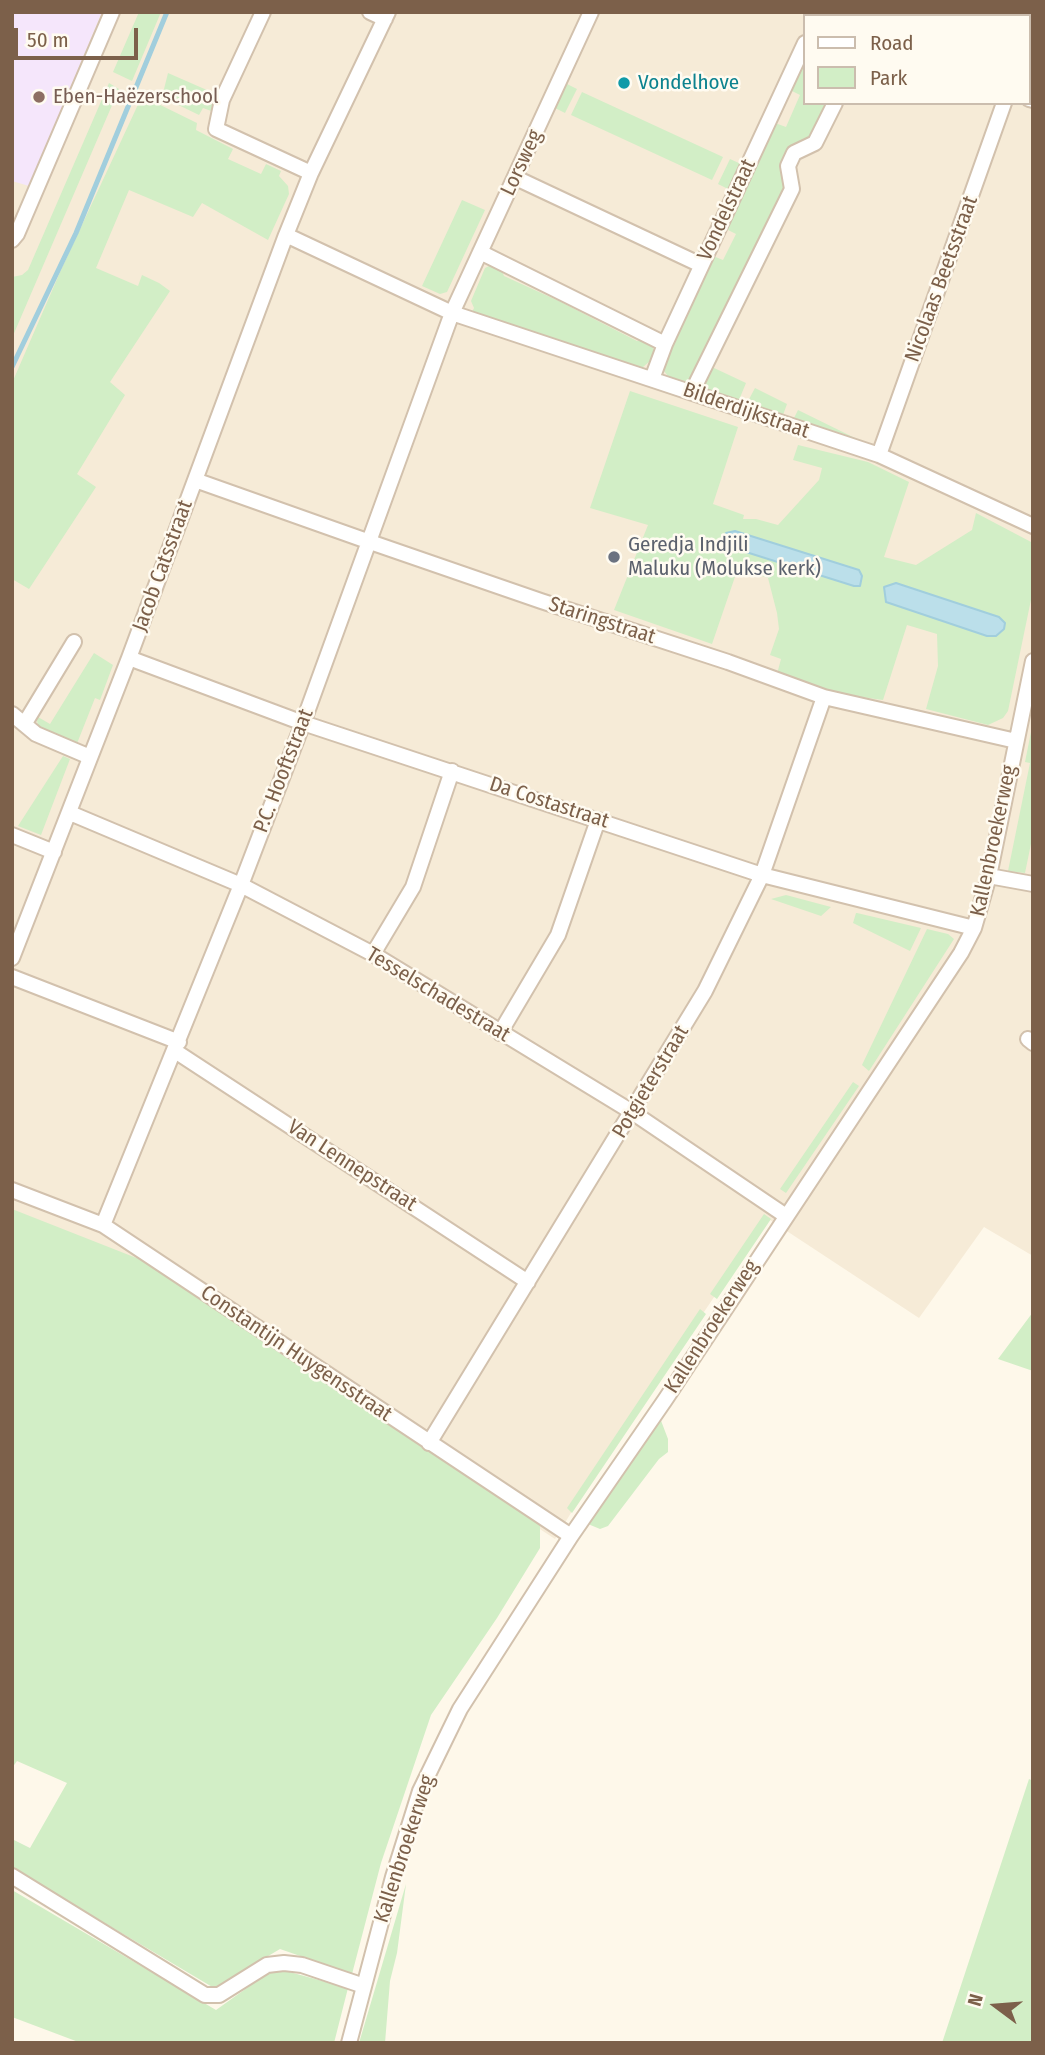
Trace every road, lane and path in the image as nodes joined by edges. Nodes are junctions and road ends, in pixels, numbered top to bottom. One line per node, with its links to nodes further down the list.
1 (113, 12): 12 (street)
2 (263, 12): 9 (street)
3 (370, 12): 5 (street, Jacob Catsstraat)
4 (592, 12): 10 (street, Lorsweg)
5 (386, 16): 9 (street, Jacob Catsstraat)
6 (804, 45): 14 (street, Vondelstraat)
7 (834, 105): 18 (street, Vondelstraat)
8 (1003, 105): 19 (street, Nicolaas Beetsstraat)
9 (311, 173): 11 (street, Jacob Catsstraat)
10 (516, 178): 13 (street, Lorsweg); 14 (street)
11 (286, 235): 15 (street, Bilderdijkstraat); 20 (street, Jacob Catsstraat)
12 (12, 240)
13 (480, 252): 15 (street, Lorsweg); 16 (street)
14 (701, 265): 16 (street, Vondelstraat)
15 (452, 313): 17 (street, Bilderdijkstraat); 22 (street, P.C. Hooftstraat)
16 (665, 344): 17 (street, Vondelstraat)
17 (652, 379): 18 (street, Bilderdijkstraat)
18 (692, 392): 19 (street, Bilderdijkstraat)
19 (879, 455): 21 (street, Bilderdijkstraat)
20 (195, 480): 22 (street, Staringstraat); 24 (street, Jacob Catsstraat)
21 (1033, 526)
22 (369, 542): 26 (street, Staringstraat); 29 (street, P.C. Hooftstraat)
23 (74, 642): 28 (street)
24 (129, 658): 29 (street, Da Costastraat); 31 (street, Jacob Catsstraat)
25 (1033, 660): 30 (street, Kallenbroekerweg)
26 (824, 697): 30 (street, Staringstraat); 37 (street, Potgieterstraat)
27 (12, 714): 28 (street)
28 (25, 723): 31 (street)
29 (303, 723): 32 (street, Da Costastraat); 40 (street, P.C. Hooftstraat)
30 (1016, 741): 38 (street, Kallenbroekerweg)
31 (90, 757): 33 (street, Jacob Catsstraat)
32 (452, 771): 34 (street, Da Costastraat); 42 (street)
33 (70, 813): 36 (street, Jacob Catsstraat); 40 (street, Tesselschadestraat)
34 (598, 820): 37 (street, Da Costastraat); 45 (street)
35 (12, 835): 36 (street)
36 (54, 852): 43 (street, Jacob Catsstraat)
37 (762, 875): 41 (street, Da Costastraat); 47 (street, Potgieterstraat)
38 (989, 876): 39 (street); 41 (street, Kallenbroekerweg)
39 (1033, 884)
40 (241, 885): 42 (street, Tesselschadestraat); 46 (street, P.C. Hooftstraat)
41 (974, 928): 49 (street, Kallenbroekerweg)
42 (373, 954): 45 (street, Tesselschadestraat)
43 (12, 958)
44 (12, 977): 46 (street, Van Lennepstraat)
45 (500, 1033): 47 (street, Tesselschadestraat)
46 (177, 1047): 50 (street, P.C. Hooftstraat); 51 (street, Van Lennepstraat)
47 (632, 1112): 49 (street, Tesselschadestraat); 51 (street, Potgieterstraat)
48 (12, 1190): 50 (street, Constantijn Huygensstraat)
49 (786, 1216): 53 (street, Kallenbroekerweg)
50 (103, 1225): 52 (street, Constantijn Huygensstraat)
51 (528, 1282): 52 (street, Potgieterstraat)
52 (429, 1443): 53 (street, Constantijn Huygensstraat)
53 (571, 1536): 55 (street, Kallenbroekerweg)
54 (12, 1876): 55 (street)
55 (364, 1986): 56 (street, Kallenbroekerweg)
56 (349, 2043)

